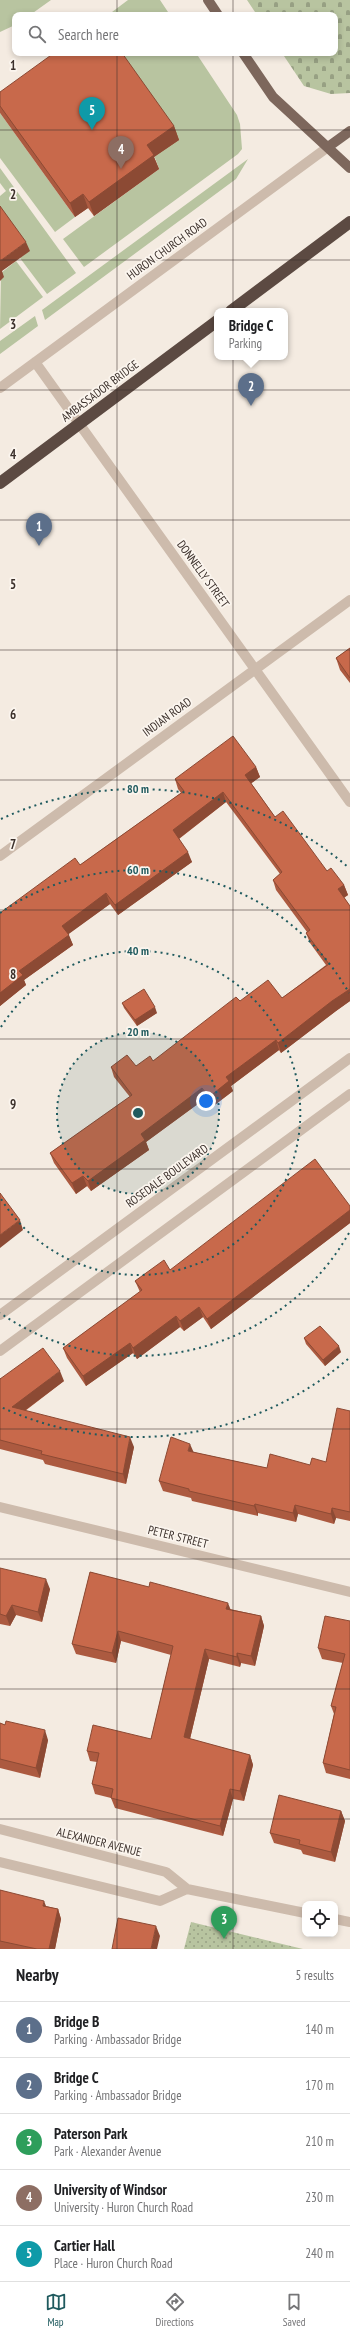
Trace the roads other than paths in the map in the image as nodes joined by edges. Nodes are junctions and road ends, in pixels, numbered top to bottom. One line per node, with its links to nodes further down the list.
1 (208, 0): 2 (main road)
2 (216, 12)
3 (245, 56): 5 (main road)
4 (350, 131): 5 (main road, HURON CHURCH ROAD)
5 (328, 147): 6 (main road); 10 (street, HURON CHURCH ROAD)
6 (350, 168)
7 (350, 222): 8 (highway)
8 (235, 308)
9 (214, 323): 12 (highway, AMBASSADOR BRIDGE, bridge)
10 (35, 362): 11 (street, HURON CHURCH ROAD); 14 (street, DONNELLY STREET)
11 (0, 388)
12 (0, 483)
13 (350, 600): 14 (street, INDIAN ROAD)
14 (255, 670): 15 (street, DONNELLY STREET); 16 (street, INDIAN ROAD)
15 (350, 802)
16 (0, 856)
17 (350, 1058): 19 (street, ROSEDALE BOULEVARD)
18 (350, 1094): 20 (street)
19 (0, 1314)
20 (0, 1351)
21 (0, 1507): 22 (street, PETER STREET)
22 (350, 1592)
23 (0, 1829): 25 (street, ALEXANDER AVENUE)
24 (0, 1862): 25 (street)
25 (187, 1889): 26 (street, ALEXANDER AVENUE)
26 (302, 1912)
27 (338, 1920): 28 (street)
28 (350, 1922)

